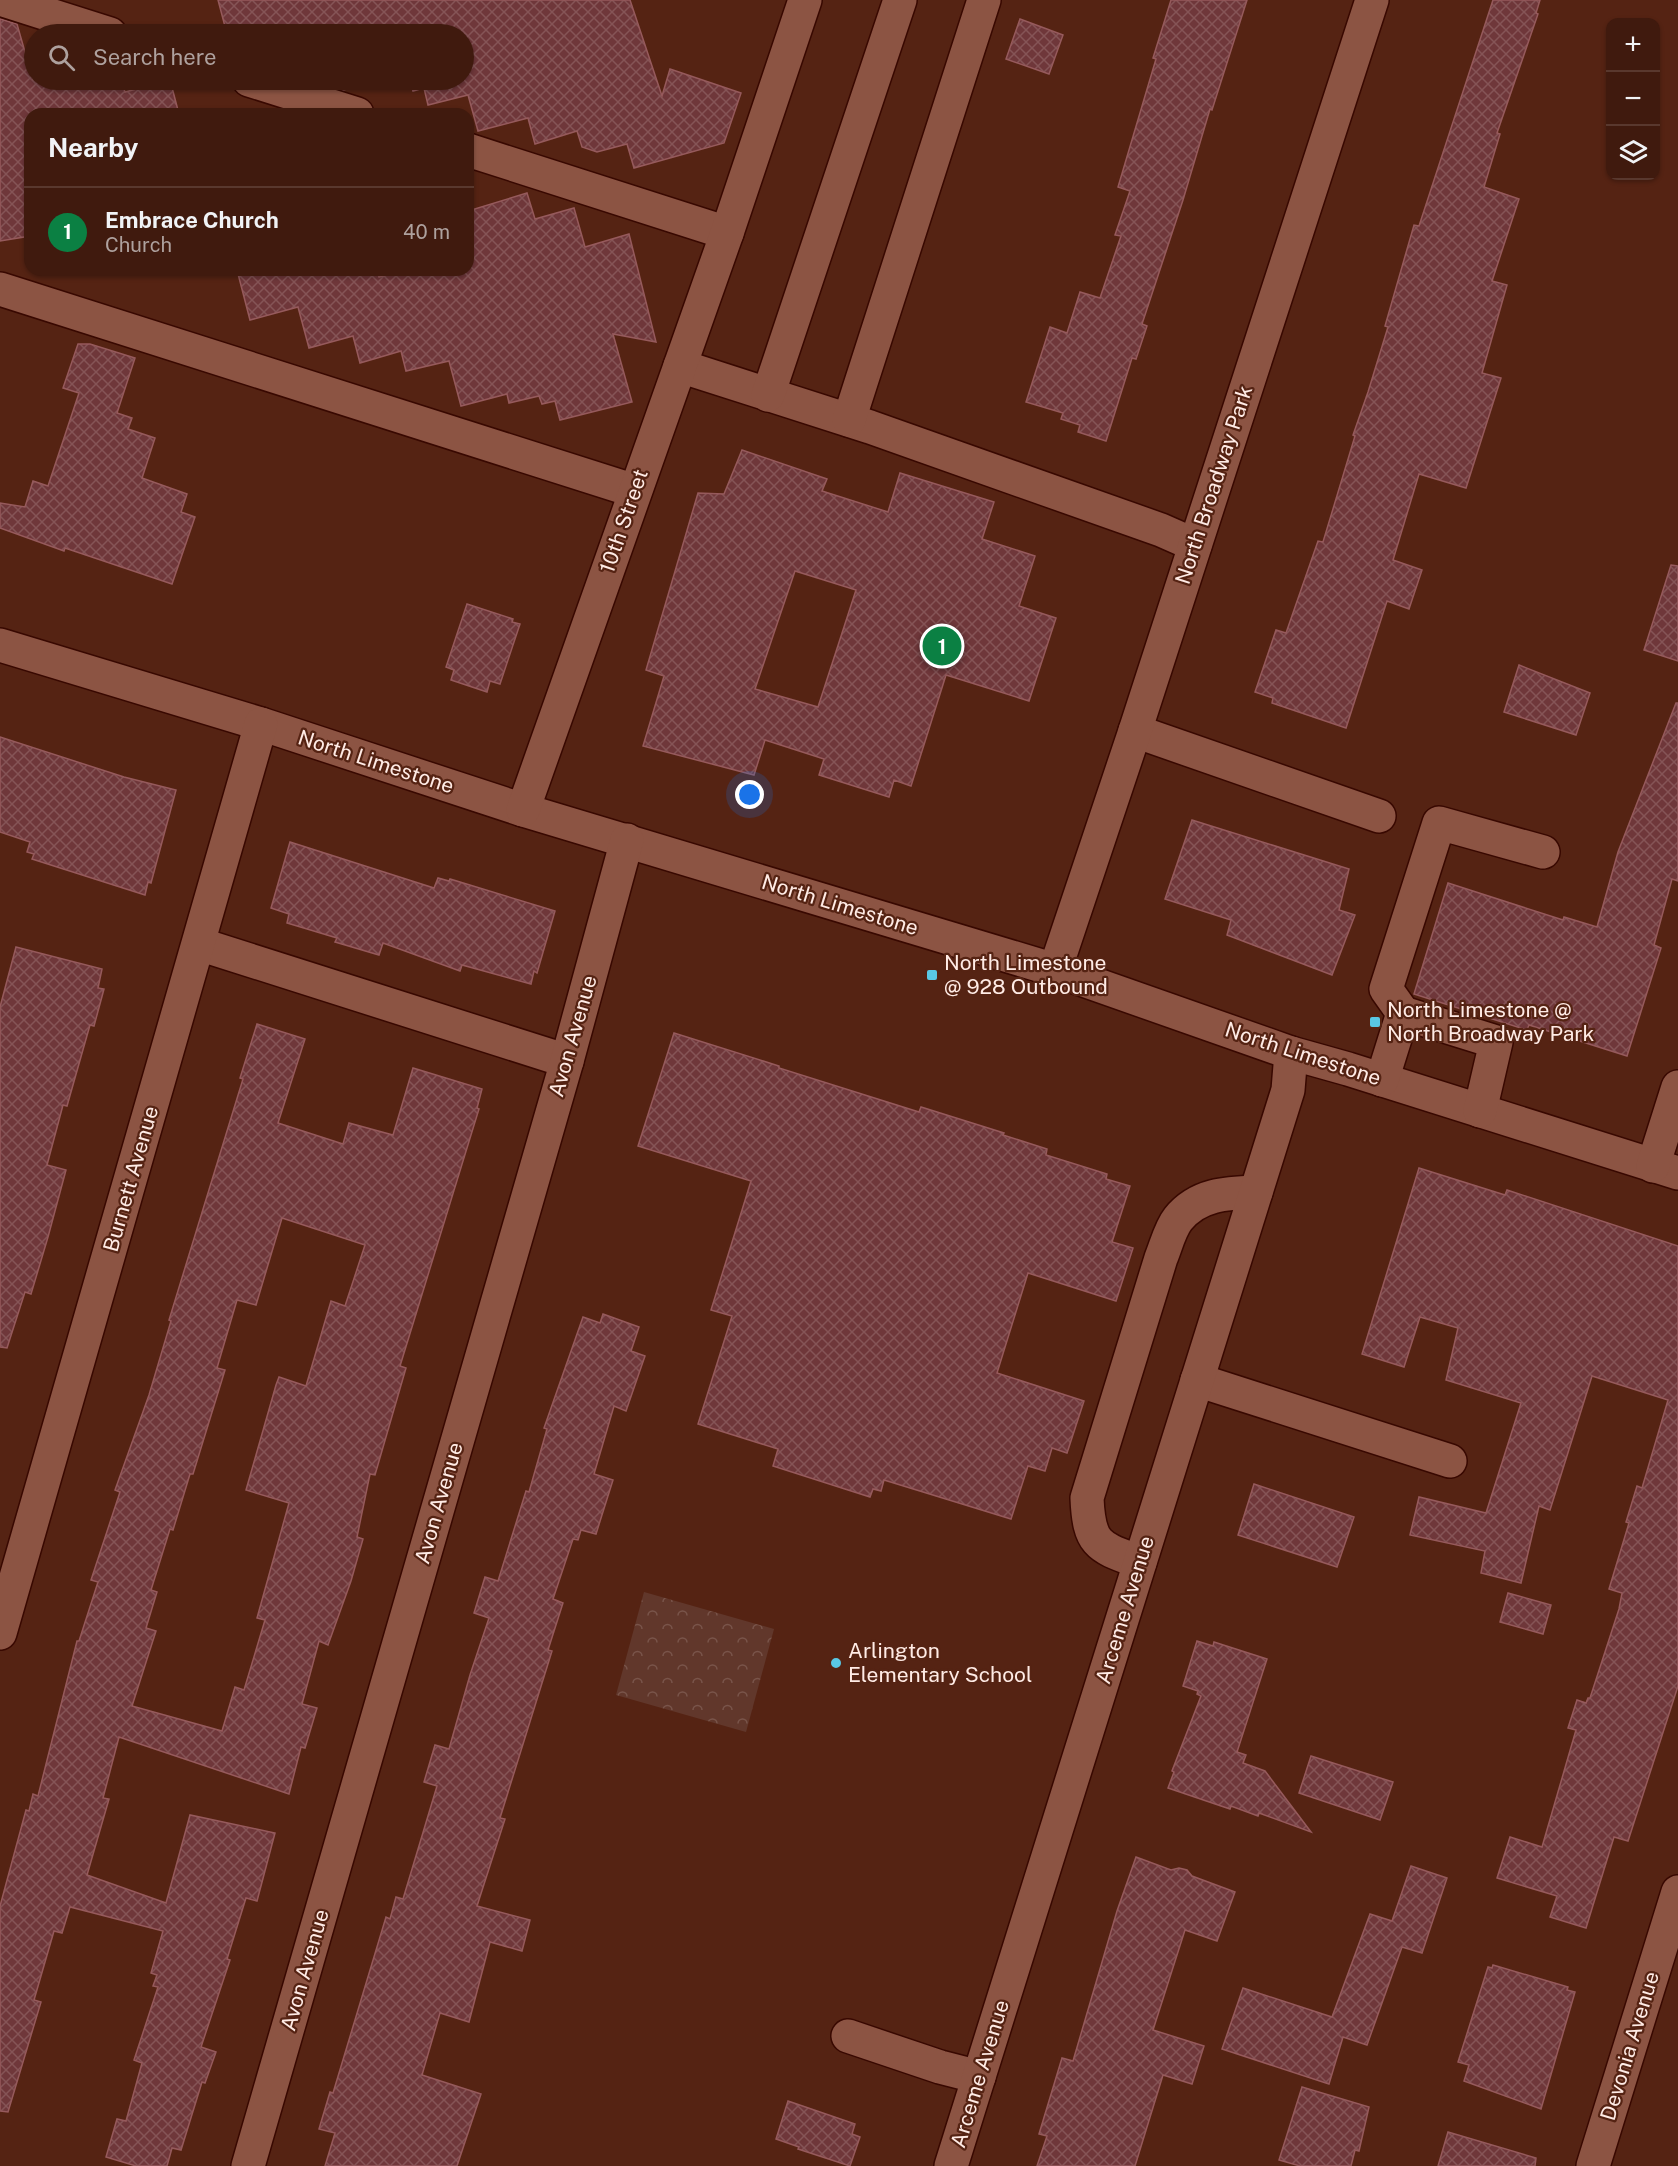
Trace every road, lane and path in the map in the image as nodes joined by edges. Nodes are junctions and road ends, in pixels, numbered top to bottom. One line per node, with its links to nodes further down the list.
1 (3, 0): 6 (street)
2 (805, 0): 10 (street, 10th Street)
3 (900, 0): 13 (street)
4 (984, 0): 14 (street)
5 (1372, 0): 16 (street, North Broadway Park)
6 (79, 24)
7 (281, 90): 8 (street)
8 (338, 108)
9 (474, 152): 10 (street)
10 (727, 233): 12 (street, 10th Street)
11 (0, 289): 15 (street)
12 (680, 366): 13 (street); 15 (street, 10th Street)
13 (768, 395): 14 (street)
14 (849, 420): 16 (street)
15 (634, 491): 20 (street, 10th Street)
16 (1195, 545): 19 (street, North Broadway Park)
17 (0, 645): 18 (street, North Limestone)
18 (261, 724): 20 (street, North Limestone); 24 (street, Burnett Avenue)
19 (1135, 731): 21 (street); 25 (street, North Broadway Park)
20 (523, 810): 22 (street, North Limestone)
21 (1379, 816)
22 (627, 840): 25 (street, North Limestone); 28 (street, Avon Avenue)
23 (1544, 852): 26 (street)
24 (199, 944): 28 (street); 37 (street, Burnett Avenue)
25 (1055, 970): 27 (street, North Limestone)
26 (1403, 1013): 29 (street); 31 (street)
27 (1291, 1053): 29 (street, North Limestone); 33 (street, Arceme Avenue)
28 (567, 1061): 41 (street, Avon Avenue)
29 (1382, 1080): 31 (street, North Limestone)
30 (1678, 1087): 32 (street)
31 (1480, 1111): 32 (street, North Limestone)
32 (1665, 1170)
33 (1256, 1192): 34 (street, Arceme Avenue); 36 (street)
34 (1197, 1380): 35 (street); 36 (street, Arceme Avenue)
35 (1450, 1461)
36 (1140, 1562): 40 (street, Arceme Avenue)
37 (0, 1633)
38 (1678, 1892): 43 (street, Devonia Avenue)
39 (848, 2036): 40 (street)
40 (979, 2077): 42 (street, Arceme Avenue)
41 (248, 2166)
42 (951, 2166)
43 (1593, 2166)

